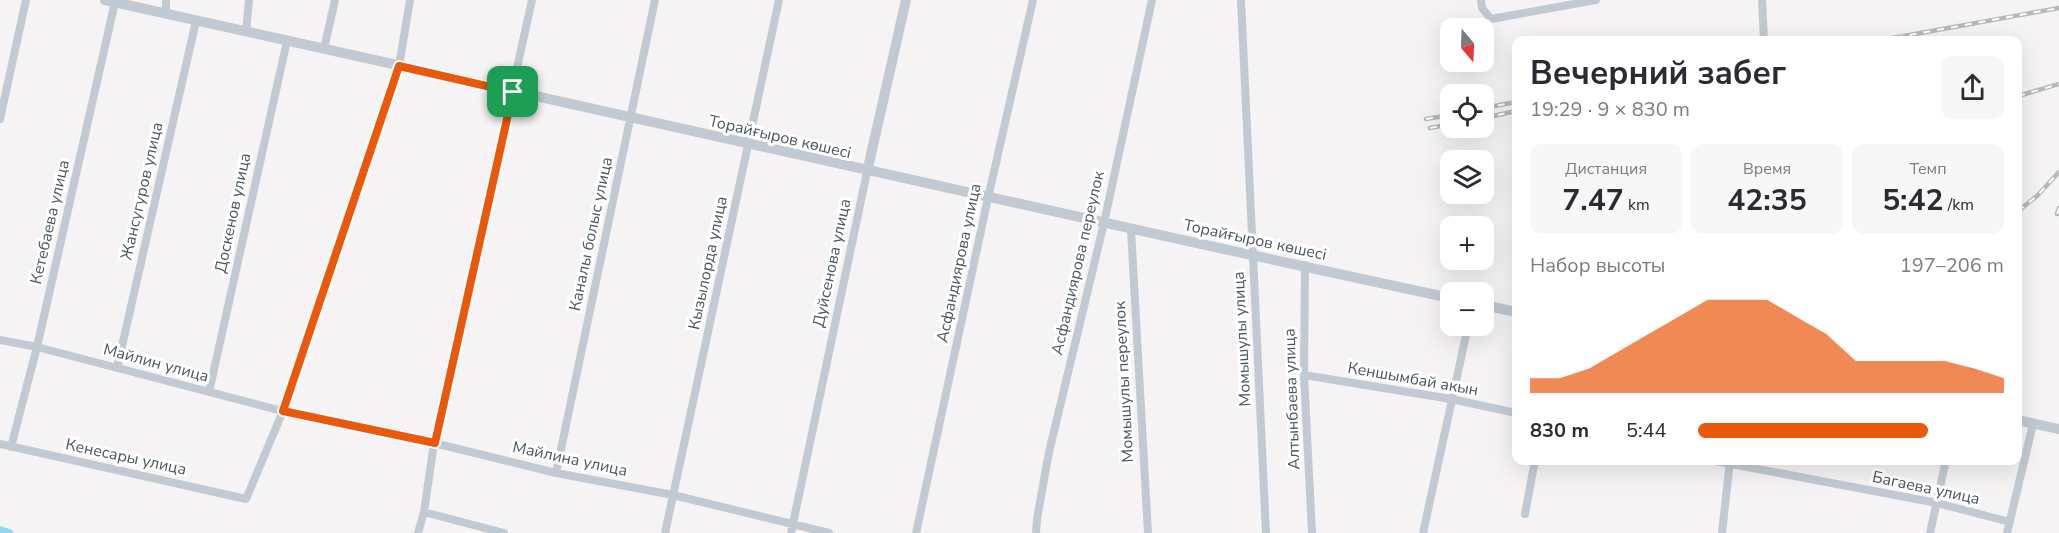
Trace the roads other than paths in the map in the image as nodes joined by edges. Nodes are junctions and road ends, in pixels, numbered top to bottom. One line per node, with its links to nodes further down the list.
1 (26, 0): 26 (street)
2 (166, 0): 17 (street)
3 (249, 0): 19 (street)
4 (335, 0): 22 (street)
5 (410, 0): 23 (street)
6 (532, 0): 24 (street)
7 (655, 0): 25 (street, Каналы болыс улица)
8 (779, 0): 27 (street, Кызылорда улица)
9 (906, 0): 28 (street, Дуйсенова улица)
10 (1033, 0): 29 (street, Асфандиярова улица)
11 (1152, 0): 30 (street, Асфандиярова переулок)
12 (1241, 0): 32 (street, Момышулы улица)
13 (1481, 0): 14 (street)
14 (1596, 0)
15 (1762, 0): 20 (street)
16 (110, 1): 17 (street, Торайғыров көшесі); 39 (street, Кетебаева улица)
17 (166, 14): 18 (street, Торайғыров көшесі)
18 (196, 21): 19 (street, Торайғыров көшесі); 40 (street, Жансугуров улица)
19 (246, 32): 21 (street, Торайғыров көшесі)
20 (1764, 36)
21 (287, 41): 22 (street, Торайғыров көшесі); 42 (street, Доскенов улица)
22 (324, 49): 23 (street, Торайғыров көшесі)
23 (399, 66): 24 (street, Торайғыров көшесі); 44 (street)
24 (513, 92): 25 (street, Торайғыров көшесі); 50 (street)
25 (630, 118): 27 (street, Торайғыров көшесі); 57 (street, Каналы болыс улица)
26 (0, 119)
27 (749, 145): 28 (street, Торайғыров көшесі); 58 (street, Кызылорда улица)
28 (867, 172): 29 (street, Торайғыров көшесі); 63 (street, Дуйсенова улица)
29 (988, 198): 30 (street, Торайғыров көшесі); 68 (street, Асфандиярова улица)
30 (1104, 223): 31 (street, Торайғыров көшесі); 69 (street, Асфандиярова переулок)
31 (1131, 229): 32 (street, Торайғыров көшесі); 70 (street, Момышулы переулок)
32 (1254, 255): 33 (street, Торайғыров көшесі); 71 (street, Момышулы улица)
33 (1305, 265): 34 (street, Торайғыров көшесі); 41 (street, Алтынбаева улица)
34 (1440, 296)
35 (1494, 307): 36 (street)
36 (1512, 311)
37 (1466, 336): 43 (street)
38 (0, 340): 39 (street, Майлин улица)
39 (37, 347): 40 (street, Майлин улица); 52 (street, Кетебаева улица)
40 (117, 368): 42 (street, Майлин улица)
41 (1304, 375): 43 (street, Кеншымбай акын); 72 (street, Алтынбаева улица)
42 (209, 392): 44 (street, Майлин улица)
43 (1451, 399): 45 (street, Кеншымбай акын); 73 (street)
44 (283, 411): 46 (street, Майлин улица); 52 (street, Кенесары улица)
45 (1512, 412)
46 (305, 417): 50 (street, Майлина улица)
47 (2022, 421): 48 (street)
48 (2034, 424): 49 (street); 62 (street)
49 (2059, 429)
50 (435, 443): 57 (street, Майлина улица); 60 (street)
51 (0, 444): 52 (street, Кенесары улица)
52 (11, 447)
53 (1534, 465): 61 (street)
54 (1730, 465): 74 (street)
55 (1740, 465): 59 (street, Багаева улица)
56 (1945, 465): 59 (street)
57 (556, 474): 58 (street, Майлина улица)
58 (673, 495): 63 (street, Майлина улица); 66 (street, Кызылорда улица)
59 (1937, 503): 62 (street, Багаева улица); 75 (street)
60 (424, 512): 64 (street); 65 (street)
61 (1525, 514)
62 (2010, 522): 76 (street)
63 (792, 529): 67 (street, Майлина улица)
64 (418, 533)
65 (504, 533)
66 (666, 533)
67 (830, 533)
68 (916, 533)
69 (1036, 533)
70 (1148, 533)
71 (1266, 533)
72 (1312, 533)
73 (1423, 533)
74 (1722, 533)
75 (1930, 533)
76 (2007, 533)

